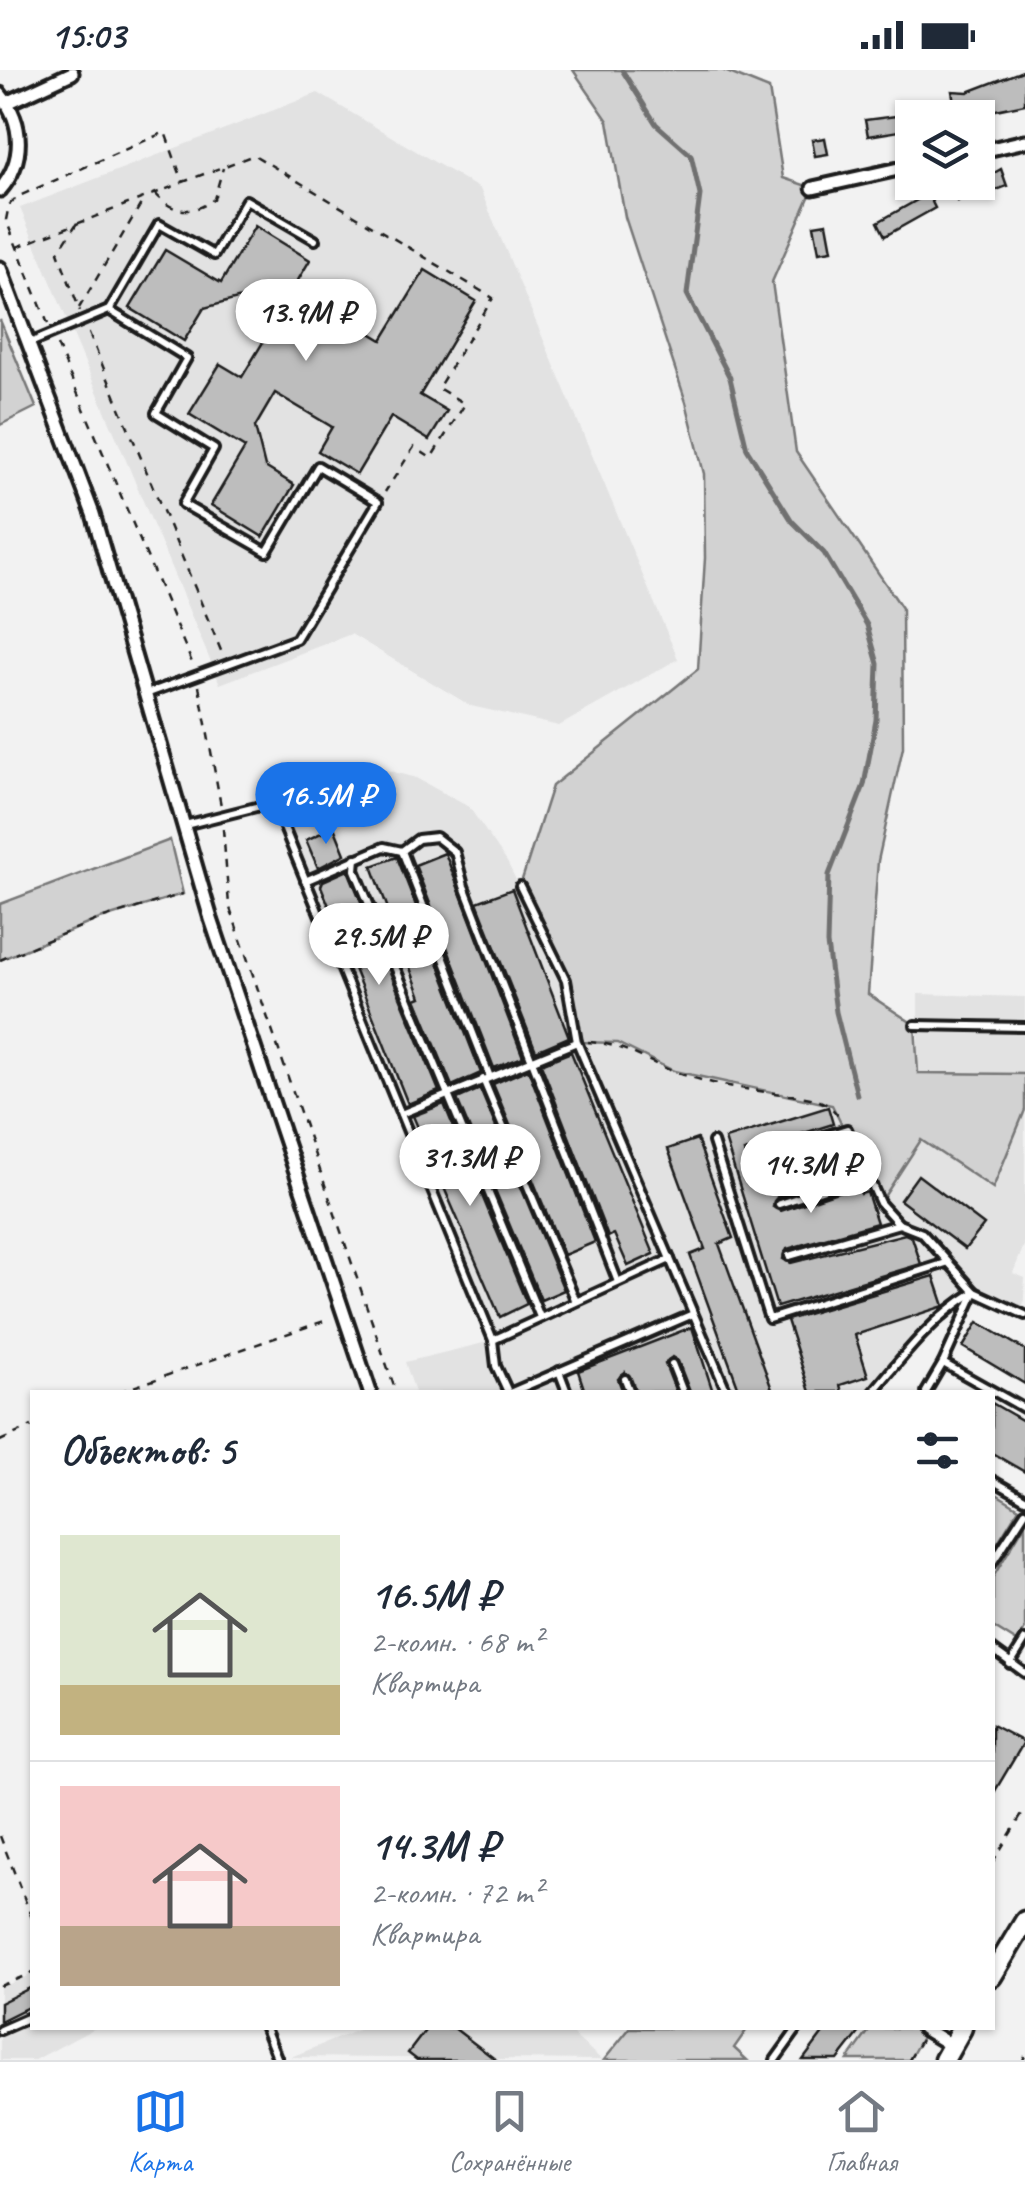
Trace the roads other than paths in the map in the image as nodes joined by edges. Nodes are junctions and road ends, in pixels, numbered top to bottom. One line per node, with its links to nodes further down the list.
1 (72, 72): 2 (street)
2 (4, 99): 7 (street)
3 (1025, 142): 4 (street)
4 (995, 148)
5 (895, 170): 6 (street)
6 (813, 188)
7 (0, 190)
8 (315, 240): 10 (lane)
9 (0, 268): 11 (street)
10 (109, 310): 11 (lane); 12 (lane)
11 (28, 343): 12 (street)
12 (146, 694): 13 (street)
13 (184, 825): 16 (lane); 44 (street)
14 (402, 851): 15 (lane); 21 (lane); 22 (lane)
15 (356, 858): 16 (lane); 23 (lane)
16 (305, 881): 24 (lane)
17 (520, 886): 20 (lane)
18 (915, 1025): 19 (lane)
19 (1025, 1027)
20 (576, 1042): 21 (lane); 31 (lane)
21 (533, 1064): 22 (lane); 33 (lane)
22 (487, 1078): 23 (lane); 35 (lane)
23 (446, 1094): 24 (lane); 38 (lane)
24 (400, 1114): 39 (lane)
25 (713, 1142): 32 (lane)
26 (759, 1156): 27 (lane)
27 (866, 1175): 28 (lane); 29 (lane)
28 (778, 1204)
29 (899, 1224): 30 (lane); 32 (lane)
30 (789, 1256)
31 (670, 1258): 33 (lane); 37 (lane)
32 (946, 1262): 34 (lane)
33 (618, 1282): 35 (lane)
34 (974, 1292): 36 (lane); 40 (lane); 51 (lane)
35 (575, 1299): 38 (lane)
36 (1024, 1313)
37 (694, 1314): 42 (lane); 50 (lane)
38 (540, 1317): 39 (lane)
39 (493, 1340): 45 (lane)
40 (944, 1363): 52 (lane); 53 (lane)
41 (672, 1364): 49 (lane)
42 (559, 1372): 46 (lane); 47 (lane)
43 (625, 1379): 48 (lane)
44 (369, 1390)
45 (509, 1390)
46 (515, 1390)
47 (566, 1390)
48 (629, 1390)
49 (682, 1390)
50 (726, 1390)
51 (874, 1390)
52 (927, 1390)
53 (992, 1390)
54 (995, 1392): 55 (lane)
55 (1025, 1409)
56 (995, 1482): 57 (lane)
57 (1025, 1499)
58 (1025, 1512): 59 (lane)
59 (995, 1557)
60 (1025, 1640): 62 (lane)
61 (995, 1652): 62 (lane)
62 (1010, 1664): 63 (lane)
63 (1025, 1673)
64 (1025, 1921): 65 (main road)
65 (995, 1971)
66 (30, 2017): 67 (lane)
67 (0, 2030)
68 (266, 2030): 73 (lane)
69 (793, 2030): 74 (lane)
70 (925, 2030): 72 (street)
71 (961, 2030): 72 (main road)
72 (948, 2053)
73 (278, 2060)
74 (775, 2060)

